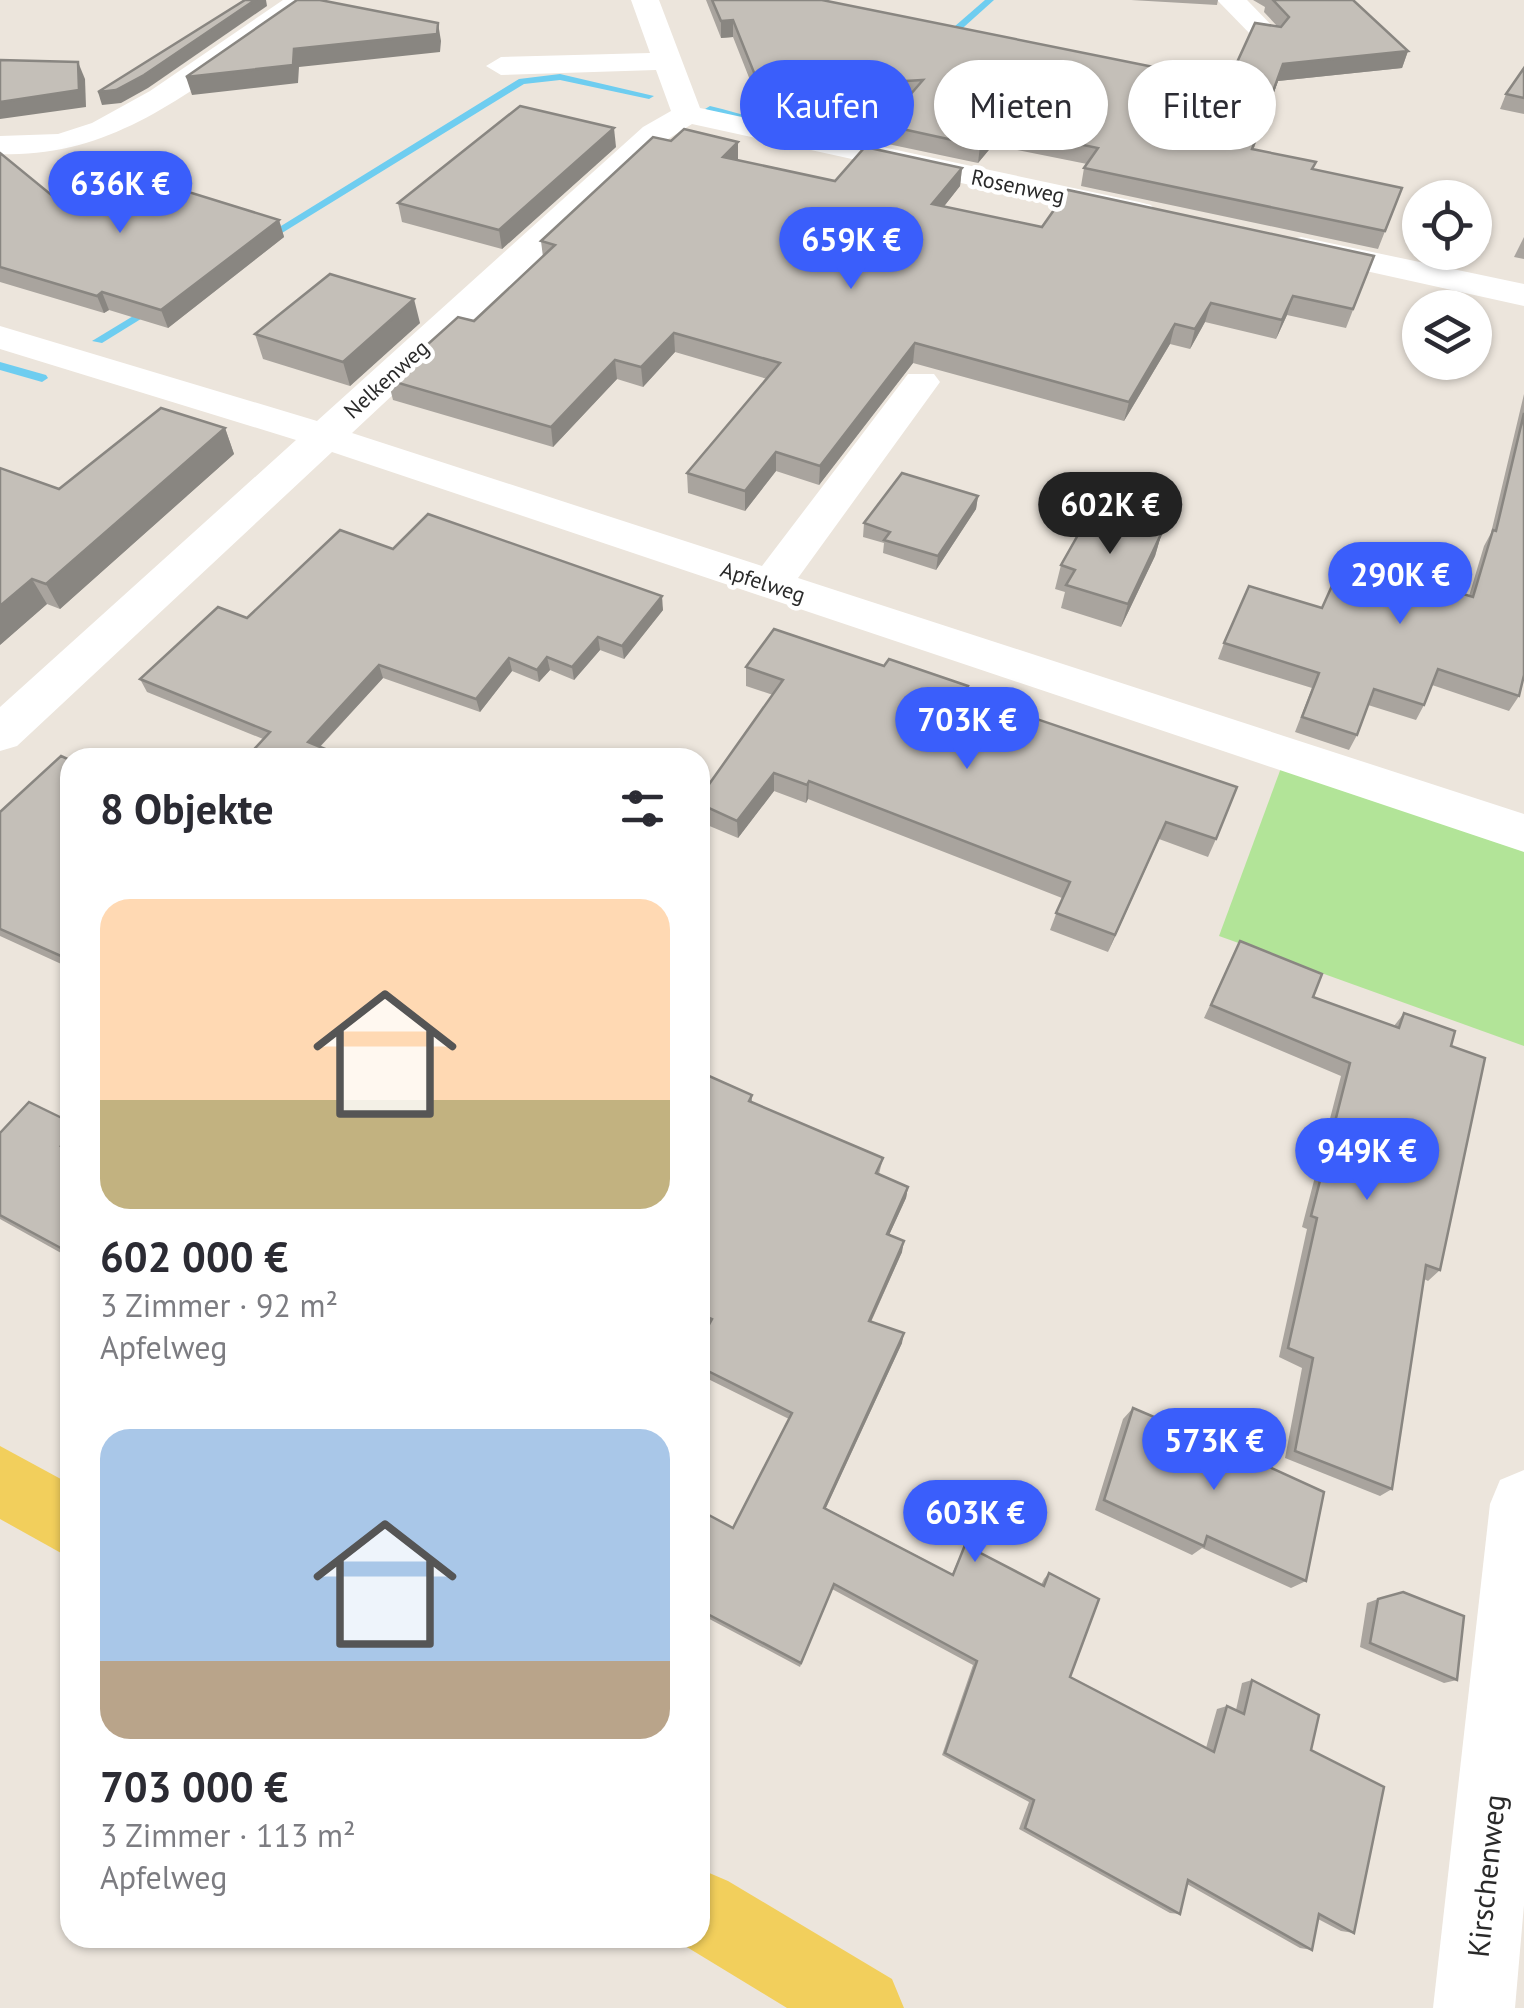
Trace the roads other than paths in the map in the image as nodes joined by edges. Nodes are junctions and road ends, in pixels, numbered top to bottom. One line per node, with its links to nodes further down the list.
1 (301, 0): 10 (street)
2 (645, 0): 4 (street)
3 (1232, 0): 5 (street)
4 (659, 32): 6 (street); 7 (street)
5 (1266, 34)
6 (570, 42)
7 (670, 62): 8 (street); 9 (street)
8 (501, 66)
9 (687, 114): 11 (street, Rosenweg); 17 (street, Nelkenweg)
10 (0, 145)
11 (1170, 219)
12 (1263, 239): 13 (street)
13 (1524, 295)
14 (0, 337): 17 (street, Apfelweg)
15 (921, 382): 18 (street)
16 (862, 417): 18 (street)
17 (323, 436): 18 (street, Apfelweg); 19 (street, Nelkenweg)
18 (756, 580): 20 (street, Apfelweg)
19 (0, 734)
20 (1524, 833)
21 (0, 1480): 23 (main road)
22 (1524, 1504): 26 (street, Kirschenweg)
23 (60, 1518)
24 (710, 1916): 25 (main road)
25 (863, 2008)
26 (1474, 2008)

